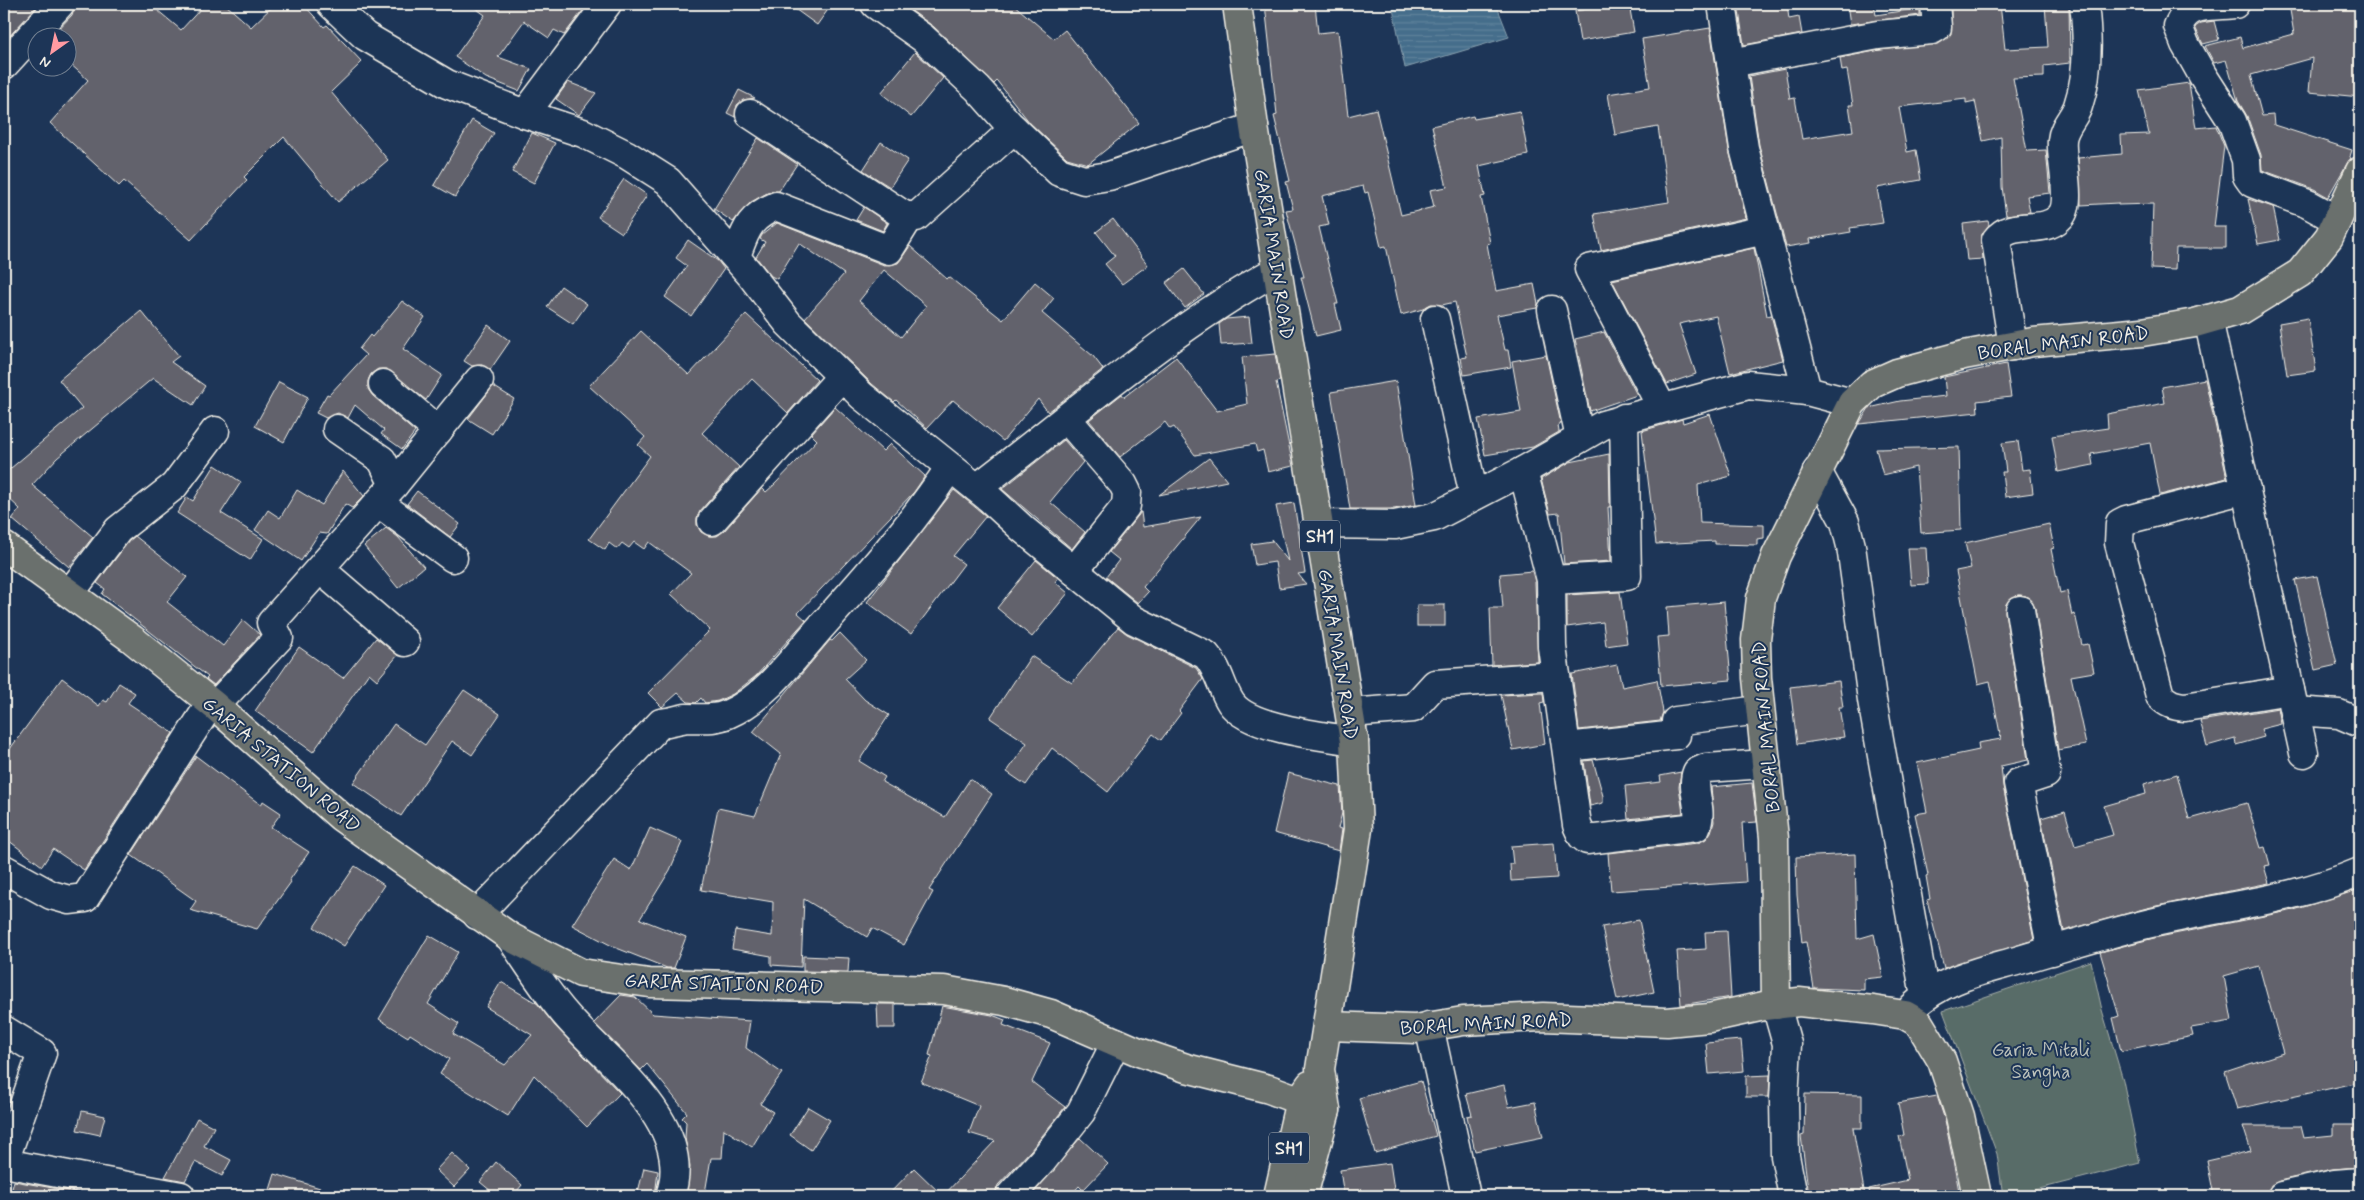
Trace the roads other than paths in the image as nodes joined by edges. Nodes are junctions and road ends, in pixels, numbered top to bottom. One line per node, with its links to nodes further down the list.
1 (60, 4): 11 (street)
2 (331, 4): 12 (street)
3 (1237, 4): 14 (main road, GARIA MAIN ROAD / SH1)
4 (1722, 4): 10 (street)
5 (1935, 4): 10 (street)
6 (2084, 4): 25 (street)
7 (2235, 4): 18 (street)
8 (599, 7): 12 (street)
9 (890, 8): 15 (street)
10 (1731, 63): 19 (street)
11 (4, 65)
12 (525, 114): 20 (street)
13 (750, 114): 17 (street)
14 (1254, 127): 15 (street); 21 (main road, GARIA MAIN ROAD / SH1)
15 (1014, 129): 17 (street)
16 (2360, 171): 18 (main road, BORAL MAIN ROAD)
17 (910, 216): 20 (street)
18 (2337, 220): 24 (main road, BORAL MAIN ROAD)
19 (1765, 230): 29 (street); 31 (street)
20 (736, 256): 26 (street)
21 (1277, 270): 33 (street); 46 (main road, GARIA MAIN ROAD / SH1)
22 (1552, 310): 37 (street)
23 (1435, 319): 44 (street)
24 (2208, 319): 25 (main road, BORAL MAIN ROAD); 42 (street)
25 (2013, 346): 30 (main road, BORAL MAIN ROAD)
26 (842, 376): 38 (street); 45 (street)
27 (480, 380): 36 (street)
28 (383, 384): 36 (street)
29 (1807, 391): 30 (street); 31 (street)
30 (1852, 403): 39 (main road, BORAL MAIN ROAD)
31 (1662, 408): 32 (street)
32 (1624, 418): 37 (street); 51 (street)
33 (1067, 419): 41 (street); 50 (street)
34 (337, 429): 43 (street)
35 (215, 431): 52 (street)
36 (438, 431): 43 (street)
37 (1580, 438): 40 (street)
38 (950, 467): 41 (street); 67 (street)
39 (1817, 471): 58 (main road, BORAL MAIN ROAD); 70 (street)
40 (1524, 472): 44 (street); 51 (street)
41 (977, 488): 50 (street)
42 (2246, 490): 56 (street); 56 (street)
43 (387, 494): 48 (street); 49 (street)
44 (1474, 496): 46 (street)
45 (712, 521)
46 (1318, 524): 59 (main road, GARIA MAIN ROAD / SH1)
47 (4, 546): 52 (main road, GARIA STATION ROAD)
48 (454, 558)
49 (320, 569): 54 (street); 57 (street)
50 (1074, 571): 61 (street)
51 (1551, 580): 55 (street)
52 (70, 593): 57 (main road, GARIA STATION ROAD)
53 (2020, 610): 69 (street)
54 (405, 642)
55 (1556, 676): 59 (street); 62 (street)
56 (2292, 701): 60 (street); 63 (street)
57 (213, 705): 65 (street); 67 (main road, GARIA STATION ROAD)
58 (1759, 710): 62 (street); 64 (main road, BORAL MAIN ROAD)
59 (1350, 713): 61 (main road, GARIA MAIN ROAD / SH1)
60 (2360, 724)
61 (1354, 741): 73 (main road, GARIA MAIN ROAD / SH1)
62 (1568, 747): 64 (street)
63 (2304, 754)
64 (1766, 764): 71 (main road, BORAL MAIN ROAD)
65 (4, 869)
66 (2359, 877): 69 (street)
67 (477, 915): 68 (main road, GARIA STATION ROAD)
68 (510, 937): 76 (main road, GARIA STATION ROAD); 83 (street)
69 (2052, 951): 70 (street)
70 (1925, 996): 72 (street)
71 (1776, 1005): 72 (main road); 74 (main road, BORAL MAIN ROAD); 88 (street)
72 (1905, 1015): 89 (main road)
73 (1327, 1026): 74 (main road, BORAL MAIN ROAD); 77 (main road, GARIA MAIN ROAD / SH1)
74 (1429, 1026): 87 (street)
75 (4, 1030): 80 (street)
76 (1116, 1042): 78 (main road, GARIA STATION ROAD); 84 (street)
77 (1320, 1069): 78 (main road, GARIA MAIN ROAD / SH1); 79 (main road, GARIA MAIN ROAD / SH1)
78 (1300, 1100): 79 (main road, GARIA STATION ROAD); 85 (main road, GARIA MAIN ROAD / SH1)
79 (1326, 1110): 86 (main road, GARIA MAIN ROAD / SH1)
80 (4, 1163): 82 (street)
81 (2360, 1182): 90 (street)
82 (181, 1196)
83 (670, 1196)
84 (1010, 1196)
85 (1278, 1196)
86 (1303, 1196)
87 (1466, 1196)
88 (1793, 1196)
89 (1977, 1196)
90 (2282, 1196)

